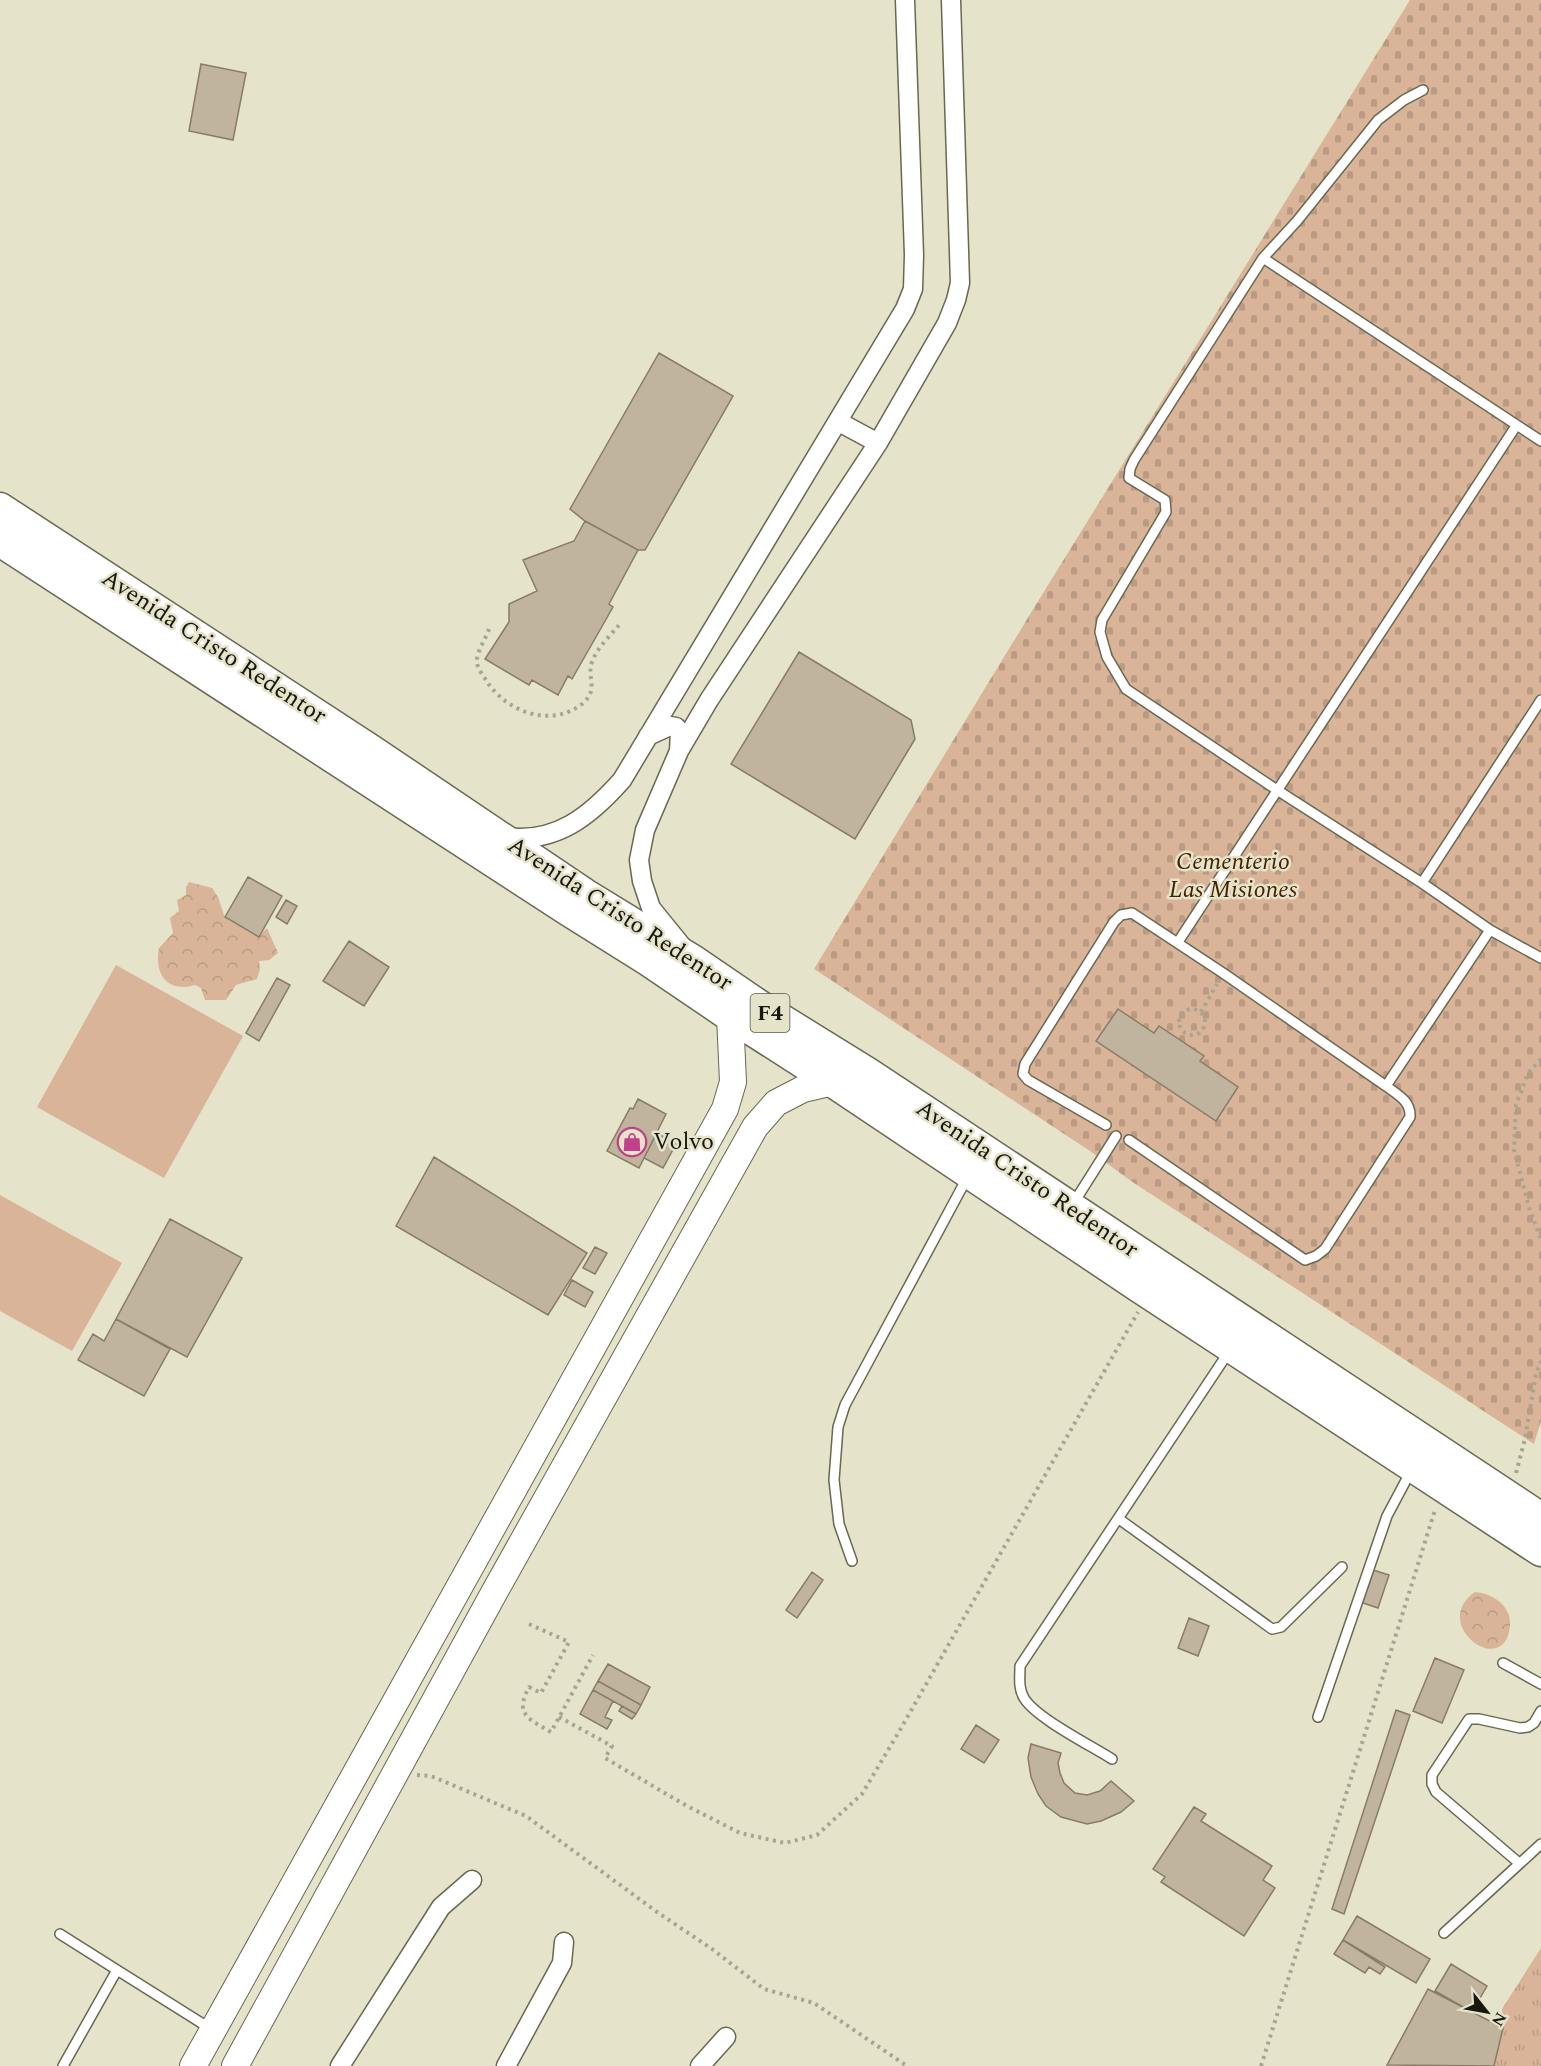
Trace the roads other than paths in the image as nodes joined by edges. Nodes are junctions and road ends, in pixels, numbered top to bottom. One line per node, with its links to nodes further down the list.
1 (905, 0): 5 (street)
2 (951, 0): 8 (street)
3 (1423, 90): 4 (lane)
4 (1263, 258): 6 (lane); 16 (lane)
5 (838, 422): 8 (street); 11 (street)
6 (1516, 426): 7 (lane); 16 (lane)
7 (1541, 441)
8 (878, 444): 12 (street)
9 (0, 508): 17 (highway, Avenida Cristo Redentor / F4)
10 (0, 541): 23 (highway, Avenida Cristo Redentor / F4)
11 (680, 685): 12 (street); 14 (street)
12 (709, 700): 15 (street)
13 (1541, 700): 18 (lane)
14 (648, 736): 15 (street); 17 (street)
15 (679, 751): 22 (street)
16 (1276, 790): 18 (lane); 20 (lane)
17 (501, 837): 22 (highway, Avenida Cristo Redentor / F4)
18 (1422, 883): 19 (lane)
19 (1490, 930): 21 (lane); 25 (lane)
20 (1178, 942): 25 (lane); 27 (lane)
21 (1541, 958)
22 (691, 959): 32 (highway, Avenida Cristo Redentor / F4)
23 (730, 1016): 24 (highway, Avenida Cristo Redentor / F4); 26 (main road)
24 (833, 1082): 28 (main road); 31 (highway, Avenida Cristo Redentor / F4)
25 (1386, 1086): 30 (lane)
26 (725, 1109): 28 (main road); 44 (main road)
27 (1107, 1125)
28 (755, 1127): 46 (main road)
29 (1116, 1137): 32 (lane)
30 (1129, 1140)
31 (970, 1174): 33 (highway, Avenida Cristo Redentor / F4); 38 (lane)
32 (1070, 1208): 35 (highway, Avenida Cristo Redentor / F4)
33 (1232, 1348): 34 (highway, Avenida Cristo Redentor / F4); 36 (lane)
34 (1413, 1467): 37 (highway, Avenida Cristo Redentor / F4); 43 (lane)
35 (1541, 1518)
36 (1119, 1519): 39 (lane); 45 (lane)
37 (1541, 1551)
38 (852, 1561)
39 (1342, 1567)
40 (1503, 1663): 41 (lane)
41 (1541, 1684)
42 (1541, 1711): 48 (lane)
43 (1318, 1717)
44 (372, 1744): 46 (main road); 54 (main road)
45 (1112, 1759)
46 (399, 1766): 58 (main road)
47 (1541, 1844): 48 (lane)
48 (1519, 1863): 50 (lane)
49 (472, 1880): 59 (street)
50 (1444, 1933)
51 (60, 1934): 53 (lane)
52 (564, 1942): 60 (street)
53 (117, 1970): 54 (lane); 56 (lane)
54 (213, 2030): 57 (main road)
55 (726, 2037): 61 (street)
56 (63, 2066)
57 (192, 2066)
58 (235, 2066)
59 (340, 2066)
60 (506, 2066)
61 (700, 2066)

